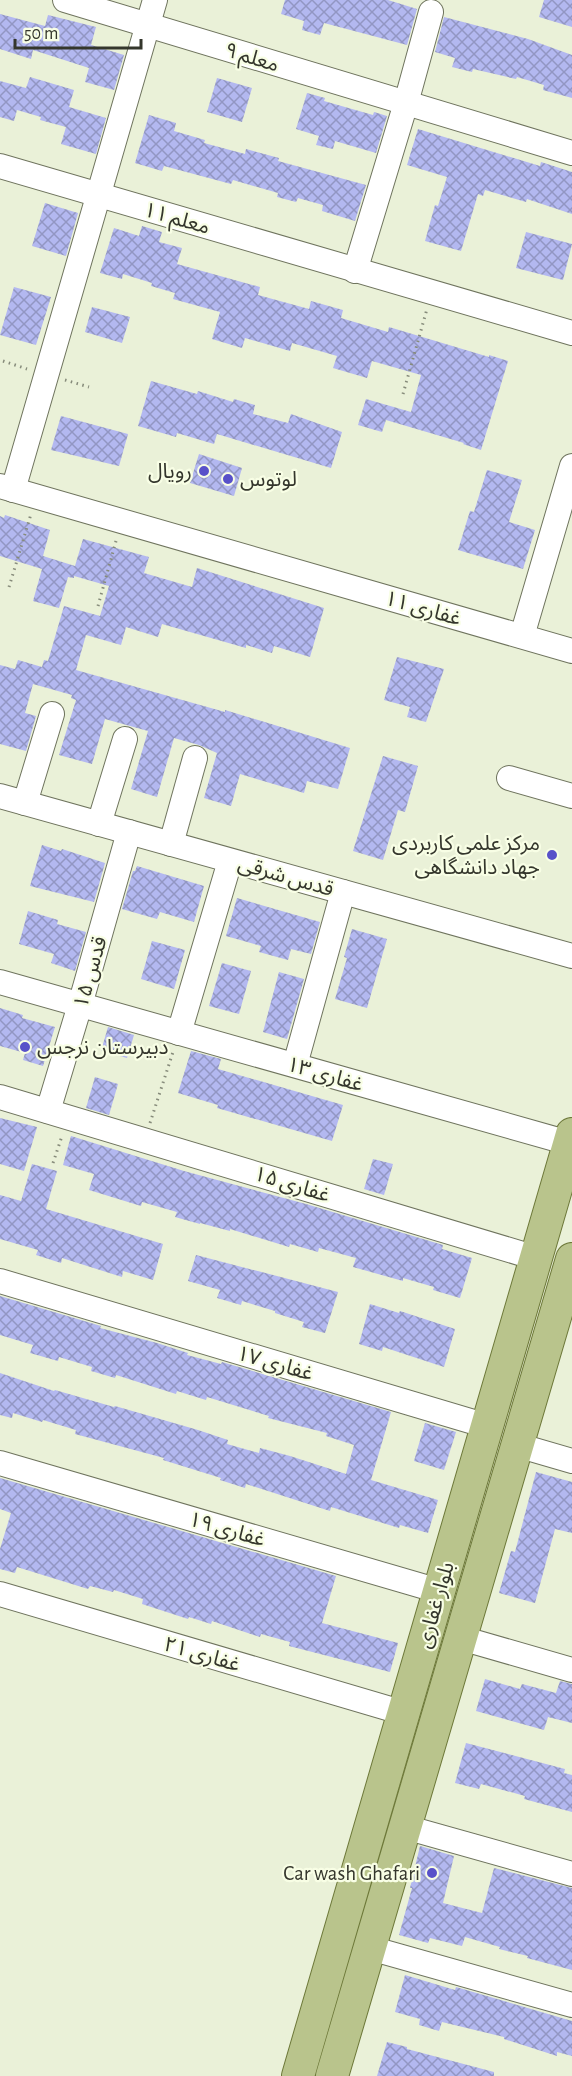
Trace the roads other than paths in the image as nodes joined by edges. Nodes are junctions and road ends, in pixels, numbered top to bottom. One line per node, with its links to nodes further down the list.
1 (65, 0): 4 (street, معلم ۹)
2 (155, 0): 4 (street)
3 (431, 12): 5 (street)
4 (148, 26): 5 (street, معلم ۹); 8 (street)
5 (406, 103): 6 (street, معلم ۹); 9 (street)
6 (572, 153)
7 (0, 166): 8 (street, معلم ۱۱)
8 (99, 195): 9 (street, معلم ۱۱); 12 (street)
9 (355, 271): 10 (street, معلم ۱۱)
10 (572, 333)
11 (572, 466): 13 (street)
12 (16, 491): 13 (street, غفاری ۱۱)
13 (522, 636): 14 (street, غفاری ۱۱)
14 (572, 651)
15 (51, 714): 21 (street)
16 (125, 739): 22 (street)
17 (195, 758): 24 (street)
18 (509, 778): 20 (street)
19 (0, 796): 21 (street, قدس شرقی)
20 (572, 796)
21 (25, 803): 22 (street, قدس شرقی)
22 (99, 824): 23 (street, قدس شرقی)
23 (129, 832): 24 (street, قدس شرقی); 32 (street, قدس ۱۵)
24 (171, 844): 25 (street, قدس شرقی)
25 (230, 861): 26 (street, قدس شرقی); 33 (street)
26 (343, 892): 27 (street, قدس شرقی); 34 (street)
27 (538, 947): 28 (street); 29 (street, قدس شرقی); 30 (street)
28 (572, 947)
29 (572, 956)
30 (572, 971)
31 (0, 982): 32 (street, غفاری ۱۳)
32 (80, 1005): 33 (street, غفاری ۱۳); 36 (street, قدس ۱۵)
33 (179, 1033): 34 (street, غفاری ۱۳)
34 (294, 1065): 37 (street, غفاری ۱۳)
35 (0, 1097): 36 (street, غفاری ۱۵)
36 (58, 1114): 38 (street, غفاری ۱۵)
37 (571, 1138): 38 (main road, بلوار غفاری)
38 (536, 1258): 41 (main road, بلوار غفاری)
39 (572, 1259): 42 (main road, بلوار غفاری)
40 (0, 1281): 41 (street, غفاری ۱۷)
41 (487, 1426): 45 (main road, بلوار غفاری)
42 (517, 1445): 43 (street); 47 (main road, بلوار غفاری)
43 (572, 1461)
44 (7, 1465): 45 (street, غفاری ۱۹)
45 (439, 1591): 49 (main road, بلوار غفاری)
46 (0, 1594): 49 (street, غفاری ۲۱)
47 (461, 1638): 48 (street); 50 (main road, بلوار غفاری)
48 (572, 1670)
49 (404, 1713): 54 (main road, بلوار غفاری)
50 (405, 1827): 51 (street); 52 (main road, بلوار غفاری)
51 (572, 1874)
52 (370, 1948): 53 (street); 55 (main road, بلوار غفاری)
53 (572, 2005)
54 (298, 2076)
55 (332, 2076)

